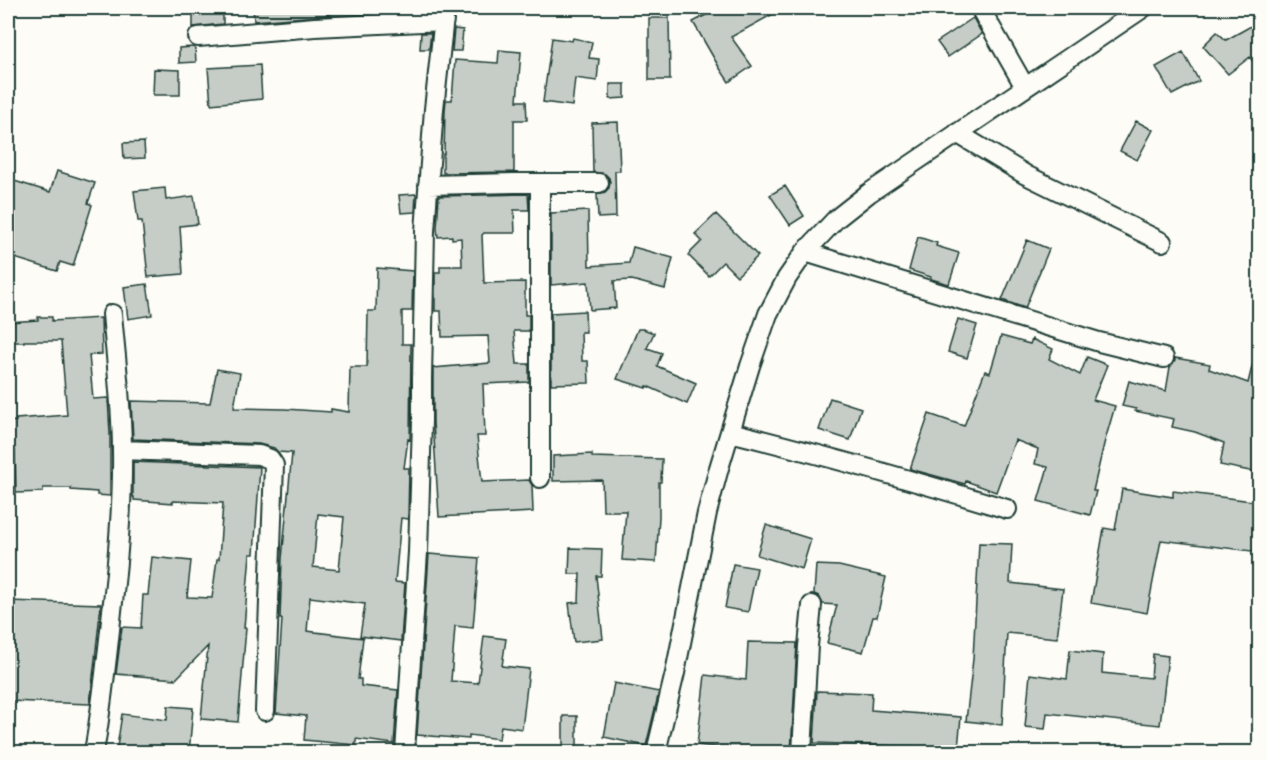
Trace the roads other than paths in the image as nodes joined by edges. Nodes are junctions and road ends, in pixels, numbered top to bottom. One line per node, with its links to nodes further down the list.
1 (980, 8): 5 (street)
2 (1143, 8): 5 (street)
3 (444, 14): 4 (street); 9 (street)
4 (198, 37)
5 (1025, 87): 6 (street)
6 (957, 133): 10 (street); 11 (street)
7 (599, 183): 8 (street)
8 (540, 184): 9 (street); 16 (street)
9 (428, 185): 21 (street)
10 (1162, 242)
11 (805, 252): 13 (street); 14 (street)
12 (112, 314): 15 (street)
13 (1164, 358)
14 (730, 432): 17 (street); 22 (street)
15 (122, 450): 19 (street); 20 (street)
16 (540, 478)
17 (1007, 510)
18 (812, 605): 23 (street)
19 (265, 711)
20 (94, 753)
21 (405, 753)
22 (656, 753)
23 (802, 753)

